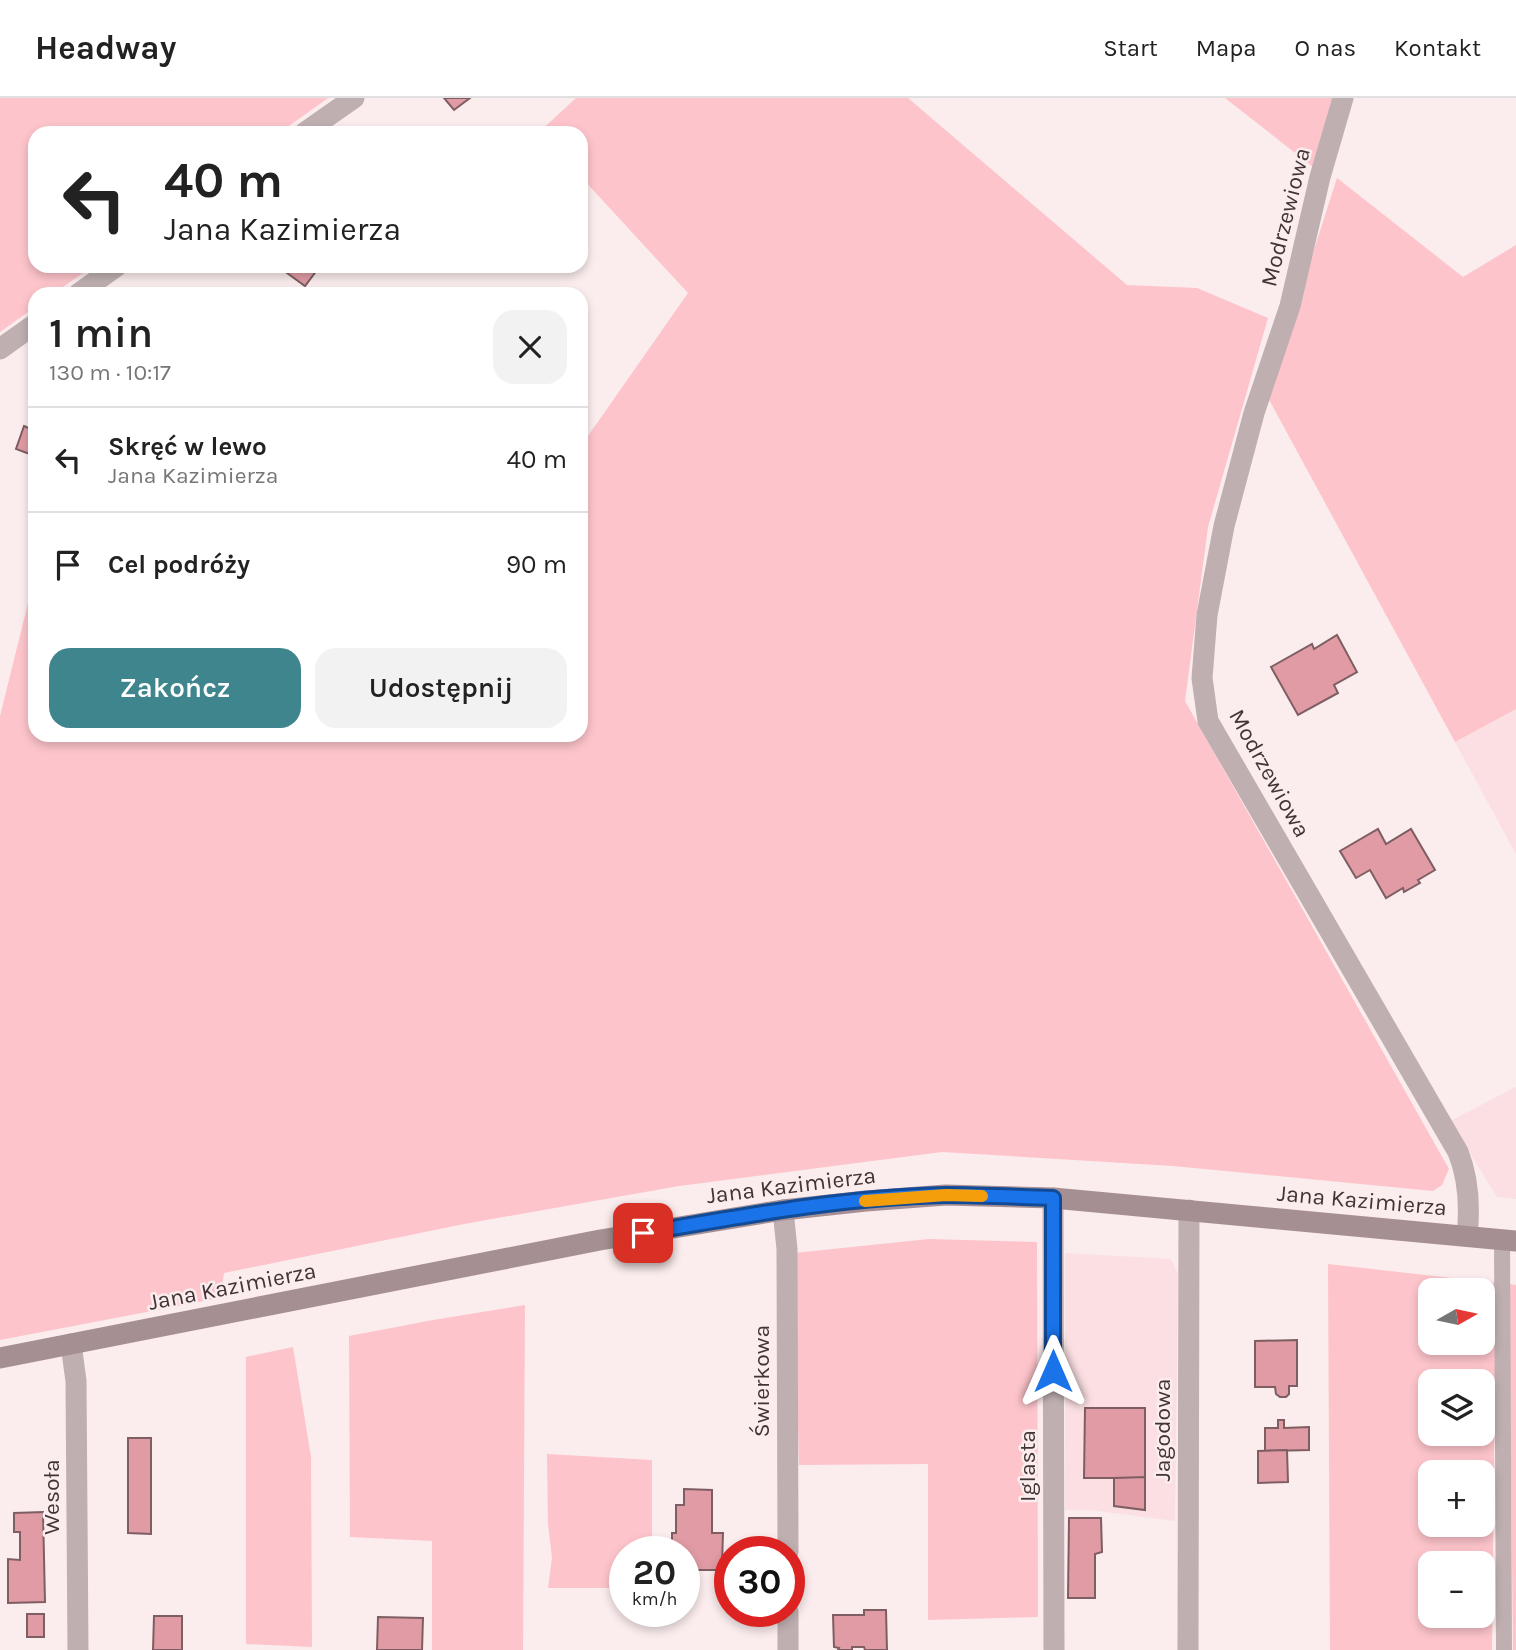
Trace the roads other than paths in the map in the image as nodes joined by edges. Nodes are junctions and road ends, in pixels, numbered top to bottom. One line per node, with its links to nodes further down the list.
1 (354, 98): 3 (street)
2 (1343, 98): 11 (street, Modrzewiowa)
3 (314, 126)
4 (107, 273): 5 (street)
5 (88, 287)
6 (28, 329): 7 (street)
7 (0, 349)
8 (1053, 1198): 9 (main road, Jana Kazimierza); 10 (main road, Jana Kazimierza); 19 (street, Iglasta)
9 (783, 1210): 13 (main road, Jana Kazimierza); 15 (street, Świerkowa)
10 (1189, 1210): 11 (main road, Jana Kazimierza); 20 (street, Jagodowa)
11 (1466, 1236): 12 (main road, Jana Kazimierza)
12 (1509, 1240): 21 (lane)
13 (71, 1344): 14 (main road, Jana Kazimierza); 17 (street, Wesoła)
14 (0, 1358)
15 (788, 1536)
16 (788, 1627): 18 (street)
17 (78, 1650)
18 (788, 1650)
19 (1054, 1650)
20 (1188, 1650)
21 (1504, 1650)

